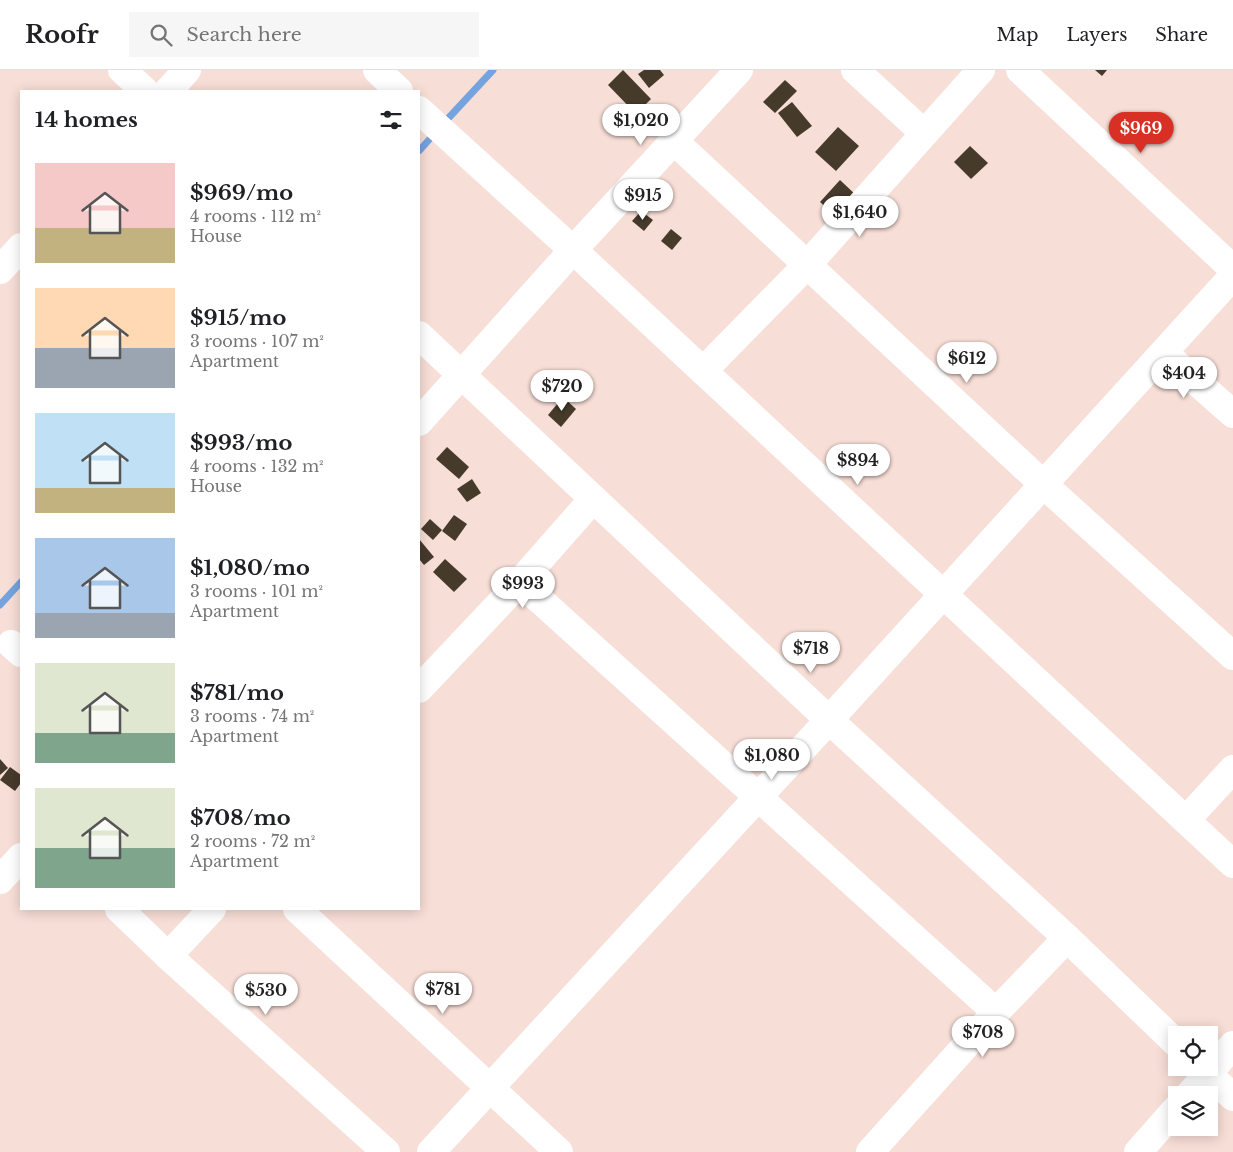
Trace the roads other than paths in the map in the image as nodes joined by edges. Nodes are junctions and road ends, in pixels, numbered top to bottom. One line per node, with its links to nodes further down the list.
1 (122, 70): 8 (street)
2 (187, 70): 9 (street)
3 (377, 70): 10 (street)
4 (739, 70): 13 (street)
5 (855, 70): 12 (street)
6 (981, 70): 12 (street)
7 (1020, 70): 17 (street)
8 (144, 90)
9 (169, 90)
10 (398, 90)
11 (422, 113): 15 (street)
12 (924, 133): 16 (street)
13 (674, 142): 15 (street); 16 (street)
14 (20, 248): 18 (street)
15 (573, 250): 22 (street); 23 (street)
16 (808, 264): 22 (street); 26 (street)
17 (1233, 269)
18 (0, 270)
19 (1233, 276): 21 (street)
20 (420, 335): 23 (street)
21 (1164, 353): 24 (street); 26 (street)
22 (703, 371): 29 (street)
23 (463, 375): 25 (street); 27 (street)
24 (1233, 414)
25 (420, 421)
26 (1043, 484): 29 (street); 30 (street)
27 (592, 499): 28 (street); 32 (street)
28 (520, 582): 31 (street); 34 (street)
29 (942, 594): 32 (street); 35 (street)
30 (1233, 656)
31 (420, 688)
32 (829, 720): 34 (street); 42 (street)
33 (1233, 769): 35 (street)
34 (757, 796): 44 (street); 49 (street)
35 (1186, 820): 37 (street)
36 (20, 858): 38 (street)
37 (1233, 864)
38 (0, 880)
39 (120, 910): 43 (street)
40 (211, 910): 43 (street)
41 (298, 910): 49 (street)
42 (1067, 938): 44 (street); 45 (street)
43 (168, 956): 52 (street)
44 (996, 1012): 55 (street)
45 (1168, 1035)
46 (1233, 1045): 47 (street)
47 (1218, 1058)
48 (1210, 1076): 50 (street)
49 (491, 1088): 53 (street); 54 (street)
50 (1233, 1097)
51 (1168, 1118): 56 (street)
52 (386, 1152)
53 (431, 1152)
54 (559, 1152)
55 (870, 1152)
56 (1138, 1152)

